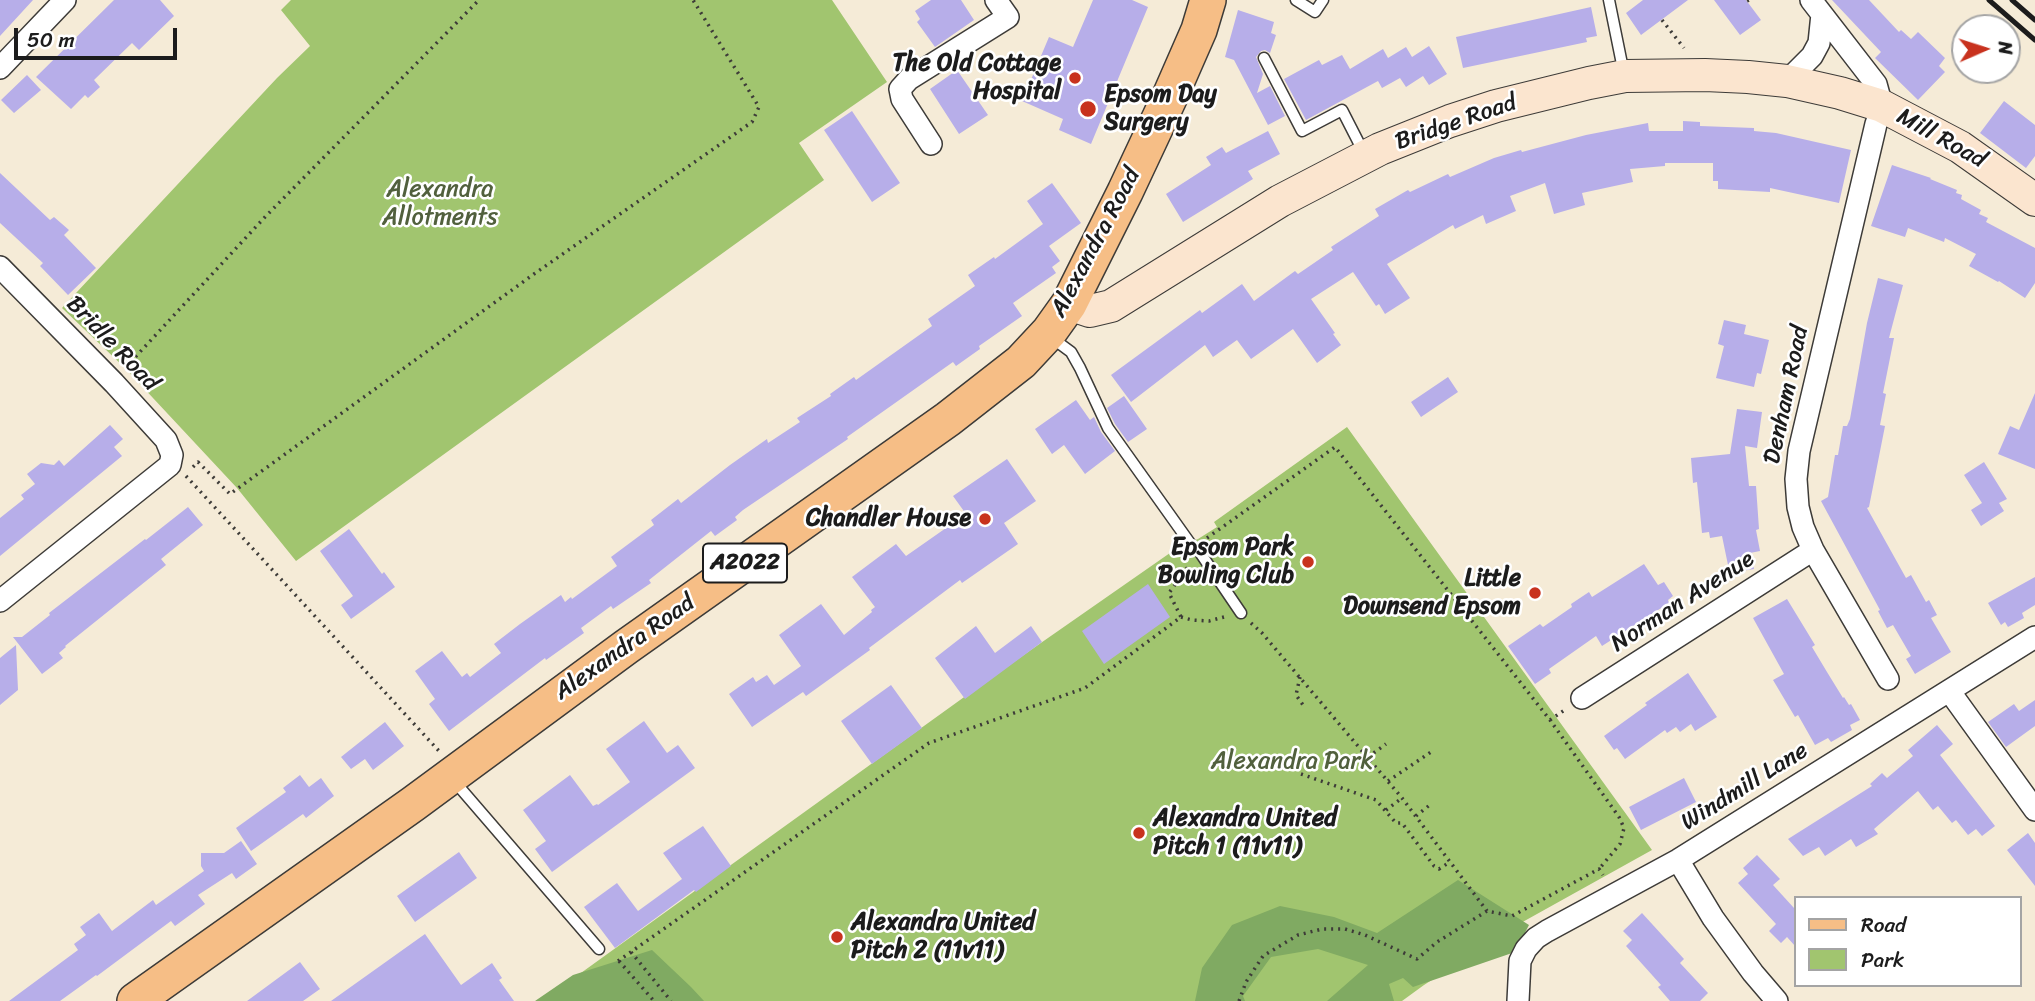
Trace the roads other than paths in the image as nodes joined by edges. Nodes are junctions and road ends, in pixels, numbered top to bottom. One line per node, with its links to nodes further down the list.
1 (65, 0): 9 (street)
2 (1208, 0): 17 (main road, Alexandra Road / A2022)
3 (1296, 0): 4 (lane)
4 (1323, 0)
5 (1609, 0): 10 (lane)
6 (1817, 7): 11 (street); 12 (street, Mill Road)
7 (1002, 8): 13 (street)
8 (1264, 58): 14 (lane)
9 (0, 68)
10 (1625, 76): 11 (main road, Bridge Road); 14 (main road, Bridge Road)
11 (1787, 81): 12 (main road, Bridge Road)
12 (1882, 106): 15 (main road, Mill Road); 19 (street, Denham Road)
13 (931, 144)
14 (1366, 157): 17 (main road, Bridge Road)
15 (2035, 200)
16 (0, 267): 20 (street, Bridle Road)
17 (1069, 304): 18 (main road, Alexandra Road / A2022)
18 (1047, 335): 21 (lane); 26 (main road, Alexandra Road / A2022)
19 (1813, 550): 23 (street, Denham Road); 25 (street, Norman Avenue)
20 (0, 601)
21 (1241, 613)
22 (2035, 638): 24 (street, Windmill Lane)
23 (1888, 679)
24 (1950, 692): 27 (street); 28 (street, Windmill Lane)
25 (1582, 698)
26 (462, 778): 29 (lane); 30 (main road, Alexandra Road / A2022)
27 (2035, 810)
28 (1678, 860): 31 (street, Windmill Lane); 32 (street)
29 (599, 949)
30 (135, 1001)
31 (1518, 1001)
32 (1777, 1001)

